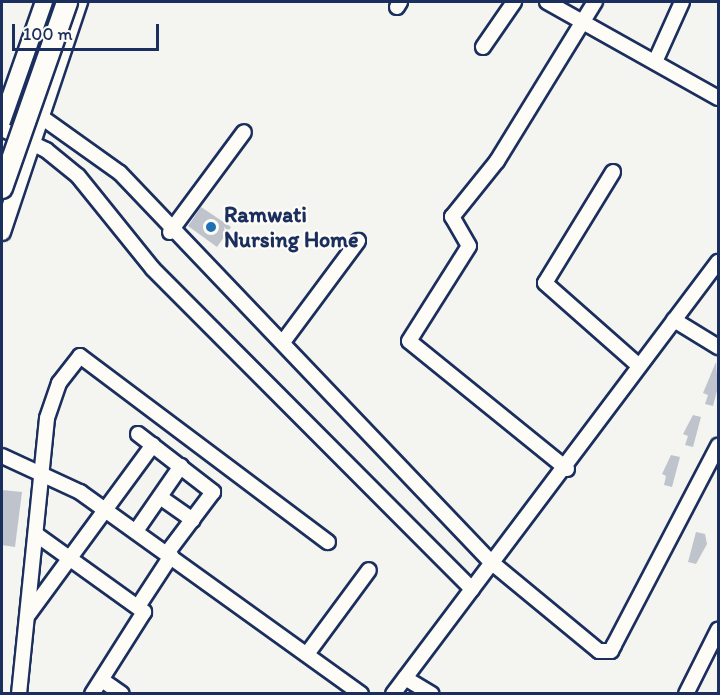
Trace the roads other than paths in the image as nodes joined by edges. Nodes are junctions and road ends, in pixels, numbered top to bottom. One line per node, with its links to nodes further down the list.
1 (46, 2): 6 (main road); 9 (main road); 18 (highway)
2 (514, 2): 8 (street)
3 (547, 2): 7 (street)
4 (595, 2): 7 (street)
5 (682, 2): 10 (street)
6 (74, 6): 11 (main road); 20 (highway, bridge)
7 (584, 22): 10 (street); 34 (street)
8 (483, 47)
9 (23, 61): 11 (main road); 14 (main road)
10 (655, 62): 12 (street)
11 (55, 72): 13 (main road)
12 (718, 99)
13 (40, 116): 17 (main road); 22 (street)
14 (2, 121)
15 (2, 129): 17 (street)
16 (244, 132): 22 (street)
17 (31, 142): 21 (main road); 46 (street)
18 (2, 150)
19 (613, 172): 28 (street)
20 (2, 188)
21 (2, 232)
22 (170, 232): 26 (street)
23 (358, 241): 26 (street)
24 (718, 261): 25 (street)
25 (674, 320): 27 (street); 28 (street)
26 (283, 342): 44 (street)
27 (718, 347)
28 (639, 366): 34 (street)
29 (138, 434): 30 (street)
30 (153, 445): 33 (street); 37 (street)
31 (718, 446): 44 (street)
32 (2, 456): 35 (street)
33 (181, 466): 36 (street); 38 (street)
34 (567, 469): 44 (street)
35 (43, 473): 37 (street); 40 (street); 41 (street)
36 (160, 496): 38 (street); 39 (street)
37 (108, 511): 39 (street); 43 (street)
38 (193, 520): 42 (street)
39 (136, 531): 42 (street)
40 (37, 535): 43 (street); 48 (street)
41 (328, 542)
42 (169, 555): 47 (street); 50 (street)
43 (72, 560): 47 (street); 48 (street)
44 (491, 562): 46 (street)
45 (369, 570): 50 (street)
46 (472, 589): 51 (street)
47 (139, 605): 52 (street)
48 (28, 616): 53 (street)
49 (718, 630): 59 (street)
50 (307, 654): 56 (street)
51 (405, 678): 57 (street); 58 (street)
52 (102, 680): 54 (street); 55 (street)
53 (19, 693)
54 (92, 693)
55 (122, 693)
56 (362, 693)
57 (393, 693)
58 (432, 693)
59 (686, 693)

